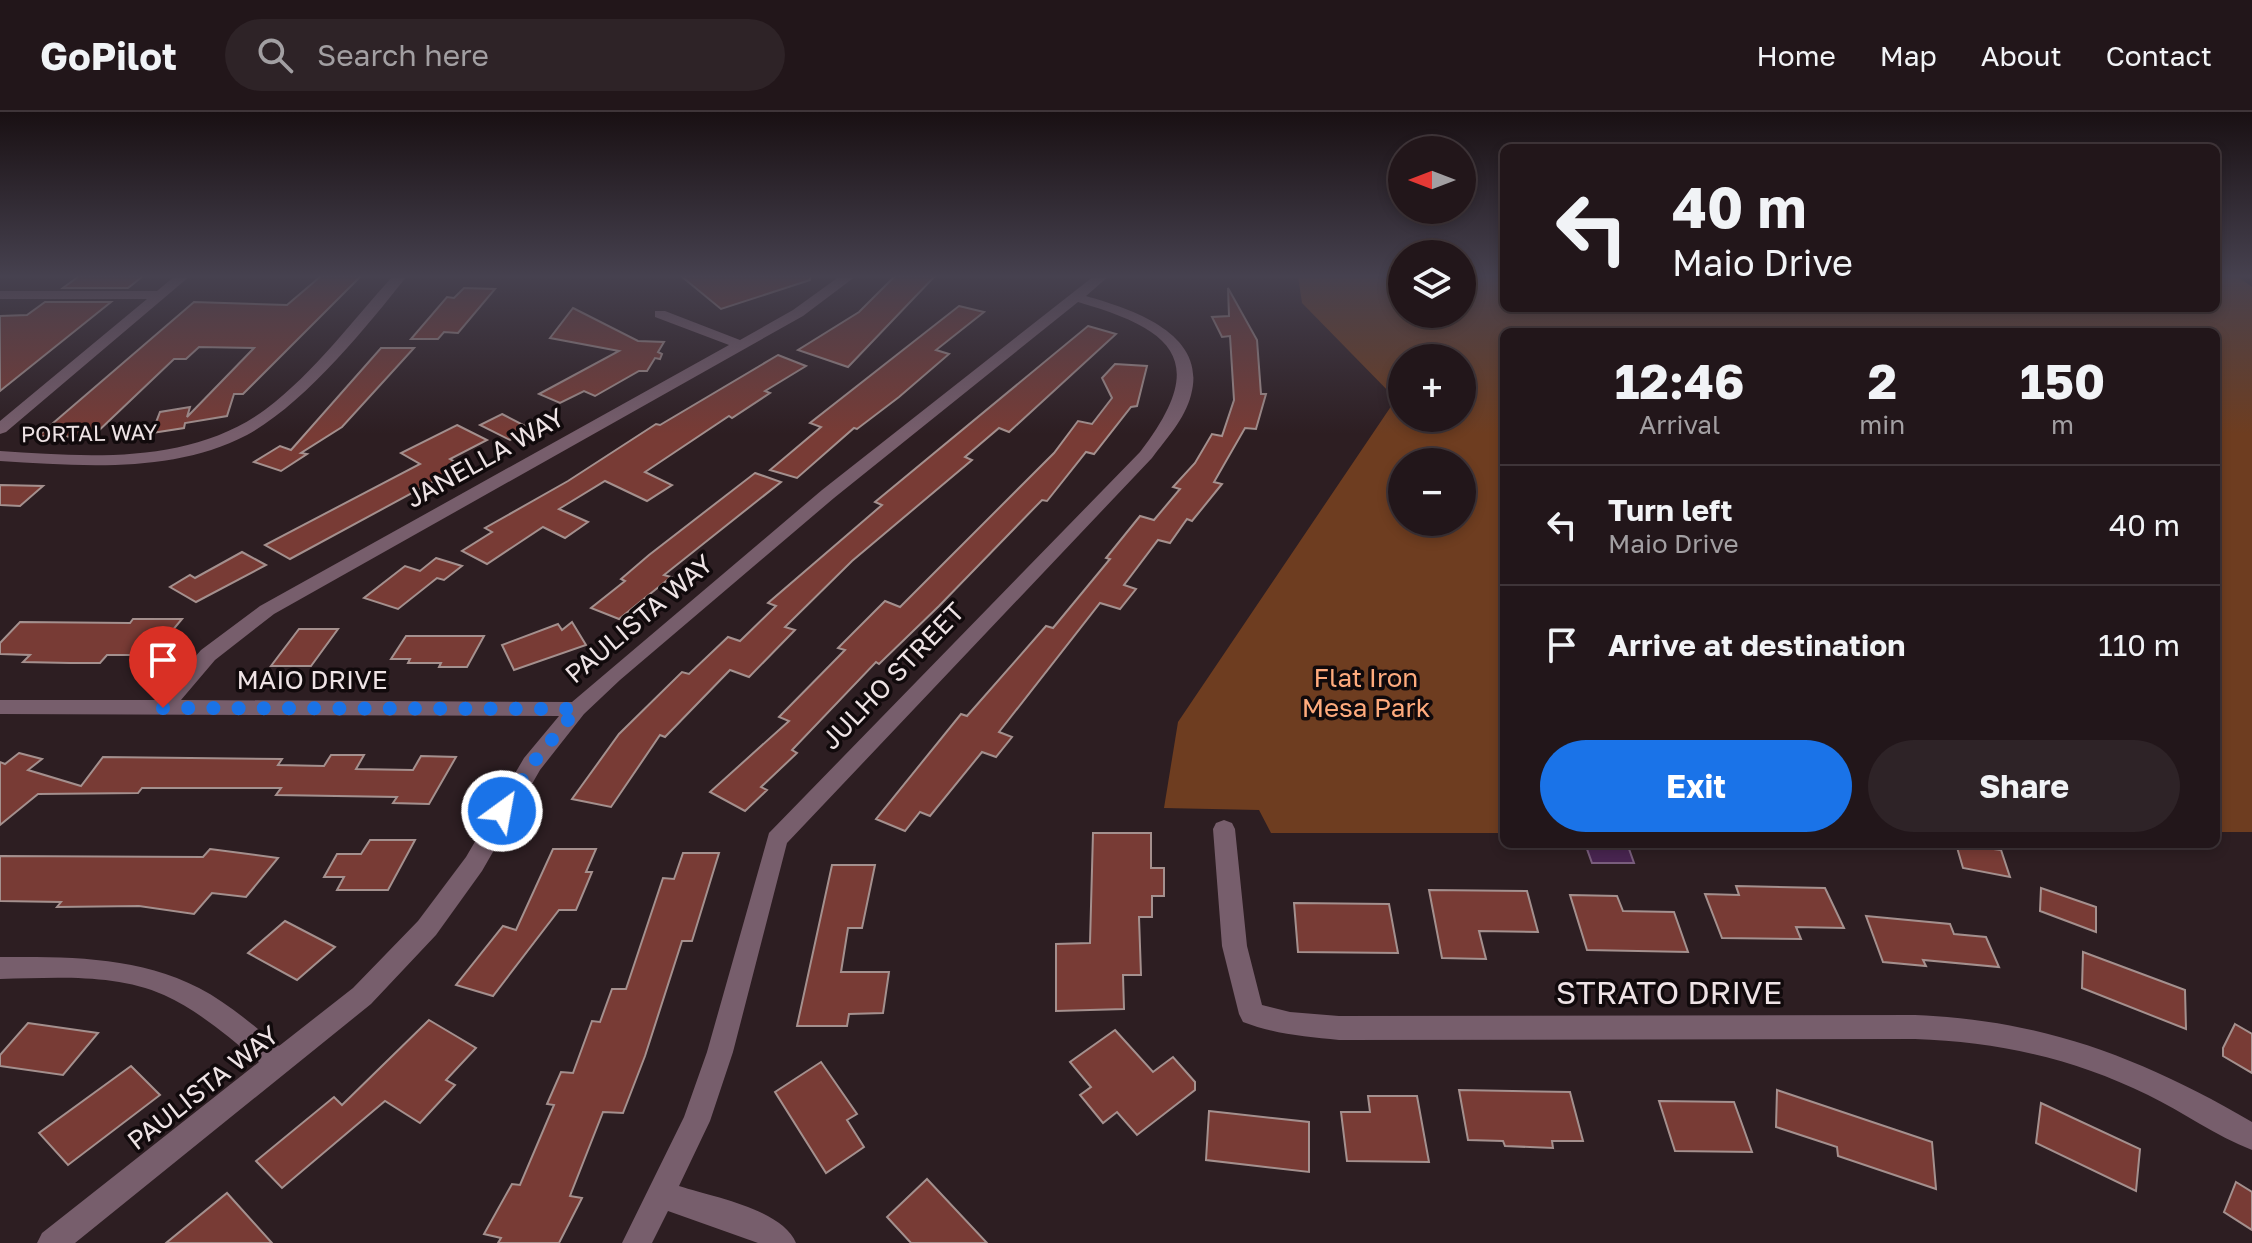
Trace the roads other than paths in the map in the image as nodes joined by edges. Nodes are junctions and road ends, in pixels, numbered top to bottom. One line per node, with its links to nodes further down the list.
1 (120, 329): 8 (street)
2 (352, 329): 9 (street, PORTAL WAY)
3 (699, 329): 7 (street)
4 (770, 329): 7 (street, JANELLA WAY)
5 (1035, 329): 12 (street, PAULISTA WAY)
6 (1158, 329): 17 (street, JULHO STREET)
7 (741, 345): 11 (street, JANELLA WAY)
8 (0, 429)
9 (0, 456)
10 (0, 707): 11 (street, MAIO DRIVE)
11 (163, 708): 12 (street, MAIO DRIVE)
12 (577, 709): 15 (street, PAULISTA WAY)
13 (1224, 829): 16 (street, STRATO DRIVE)
14 (0, 968): 15 (street)
15 (280, 1063): 18 (street, PAULISTA WAY)
16 (2252, 1137)
17 (663, 1195): 19 (street, JULHO STREET); 20 (street)
18 (52, 1243)
19 (637, 1243)
20 (781, 1243)

